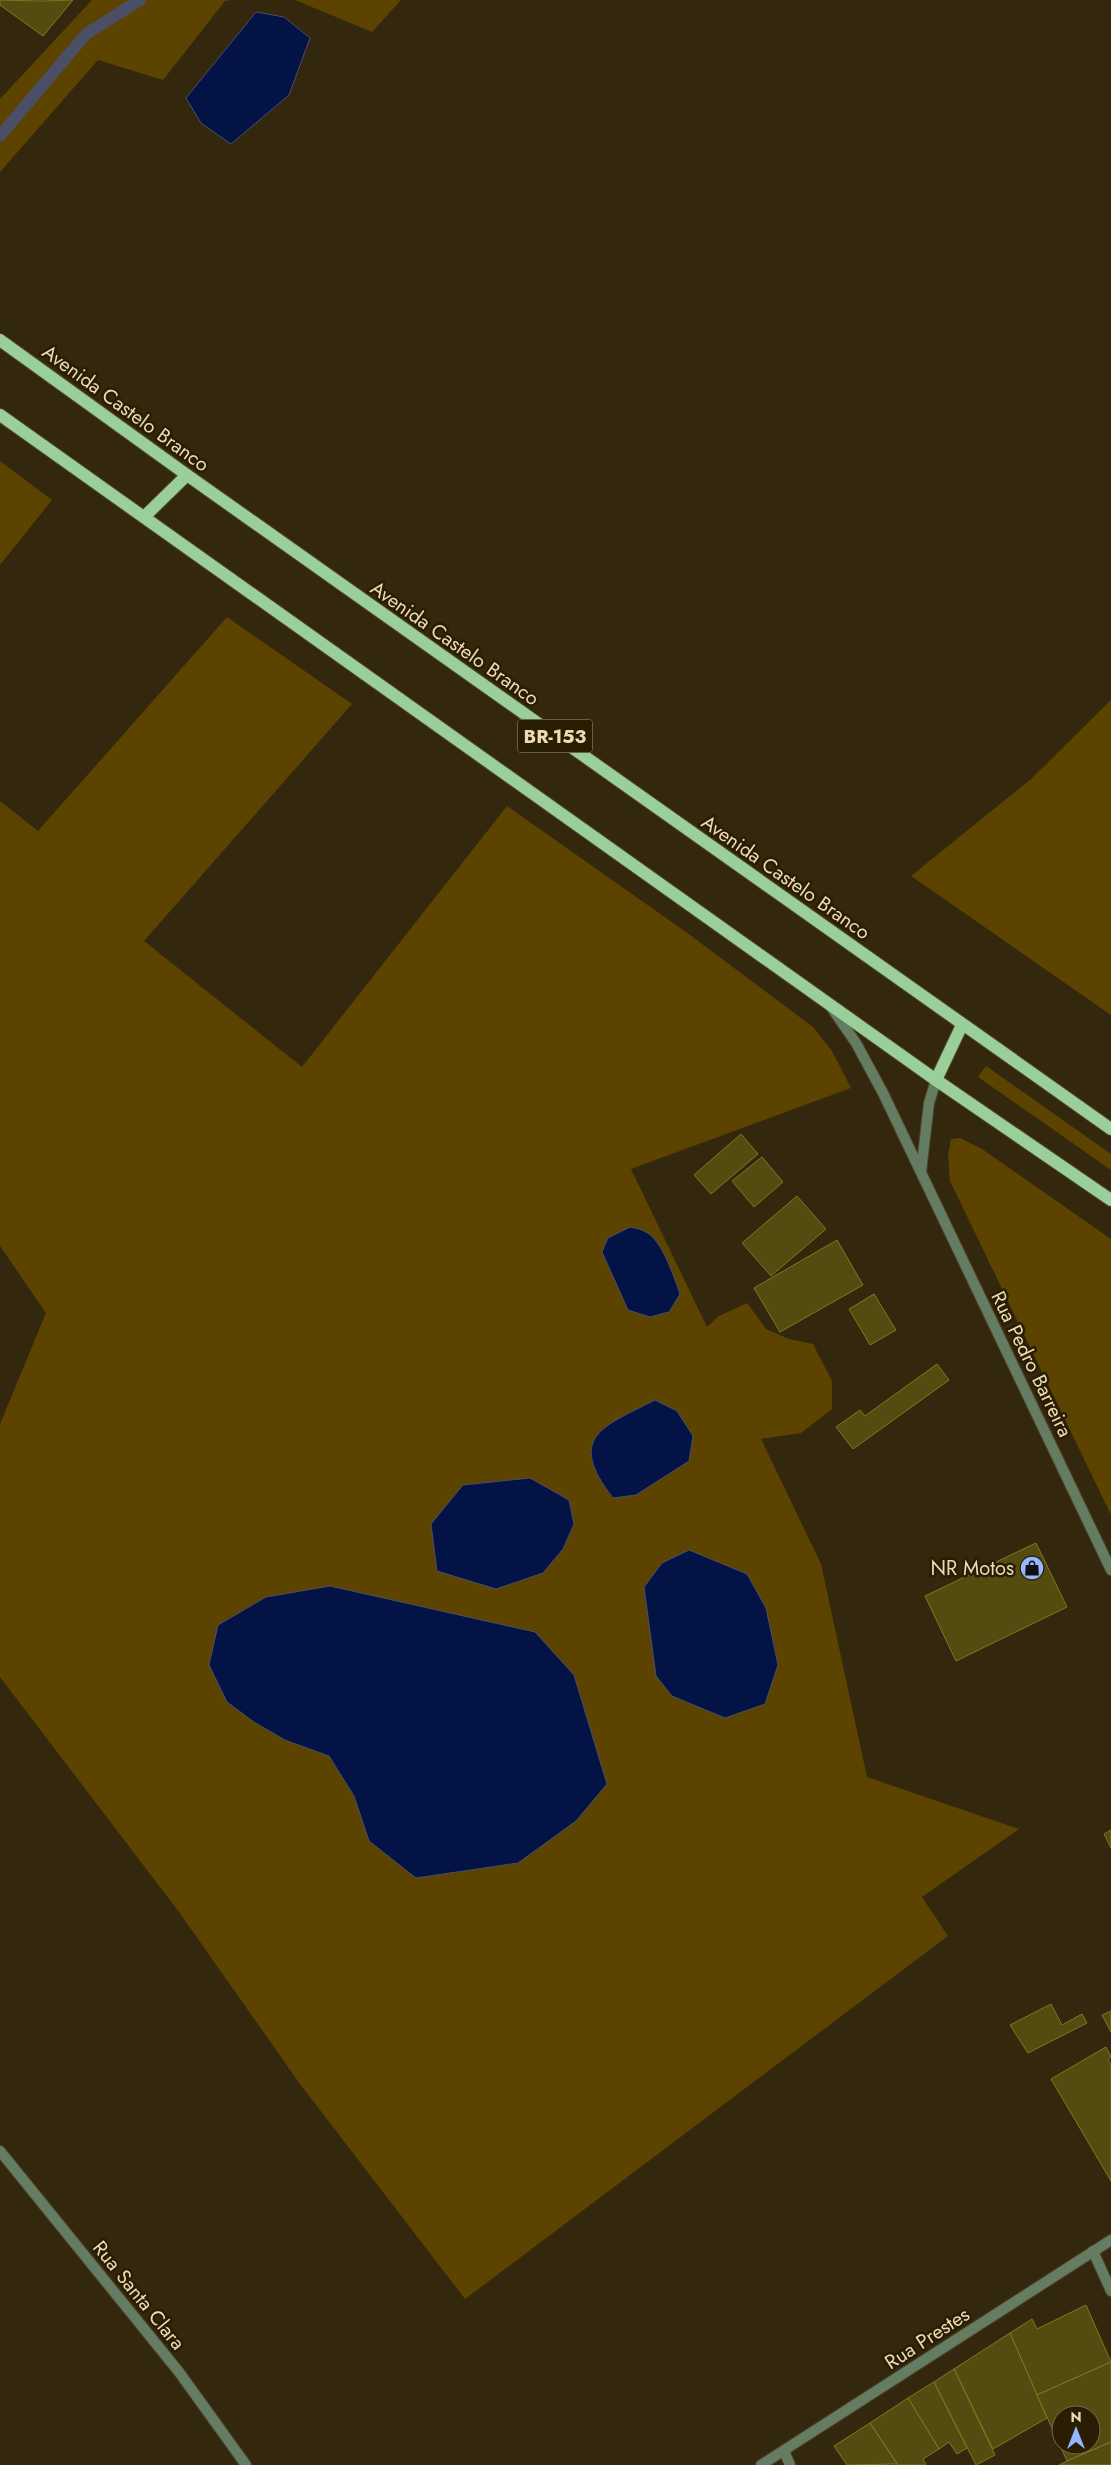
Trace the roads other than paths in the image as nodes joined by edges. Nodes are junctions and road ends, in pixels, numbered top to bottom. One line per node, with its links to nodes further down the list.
1 (0, 340): 3 (main road, Avenida Castelo Branco / BR-153)
2 (0, 415): 4 (main road, BR-153)
3 (187, 475): 4 (main road); 6 (main road, Avenida Castelo Branco / BR-153)
4 (144, 517): 5 (main road, BR-153)
5 (828, 1004): 7 (main road, BR-153); 9 (street, Rua Pedro Barreira)
6 (962, 1025): 7 (main road); 8 (main road, Avenida Castelo Branco / BR-153)
7 (936, 1080): 9 (street); 10 (main road, BR-153)
8 (1111, 1129)
9 (921, 1172): 11 (street, Rua Pedro Barreira)
10 (1111, 1200)
11 (1111, 1570)
12 (0, 2150): 17 (street, Rua Santa Clara)
13 (1111, 2240): 14 (street, Rua Prestes)
14 (1093, 2251): 15 (street); 16 (street, Rua Prestes)
15 (1111, 2291)
16 (784, 2451): 18 (street, Rua Prestes); 19 (street)
17 (246, 2465)
18 (761, 2465)
19 (790, 2465)

